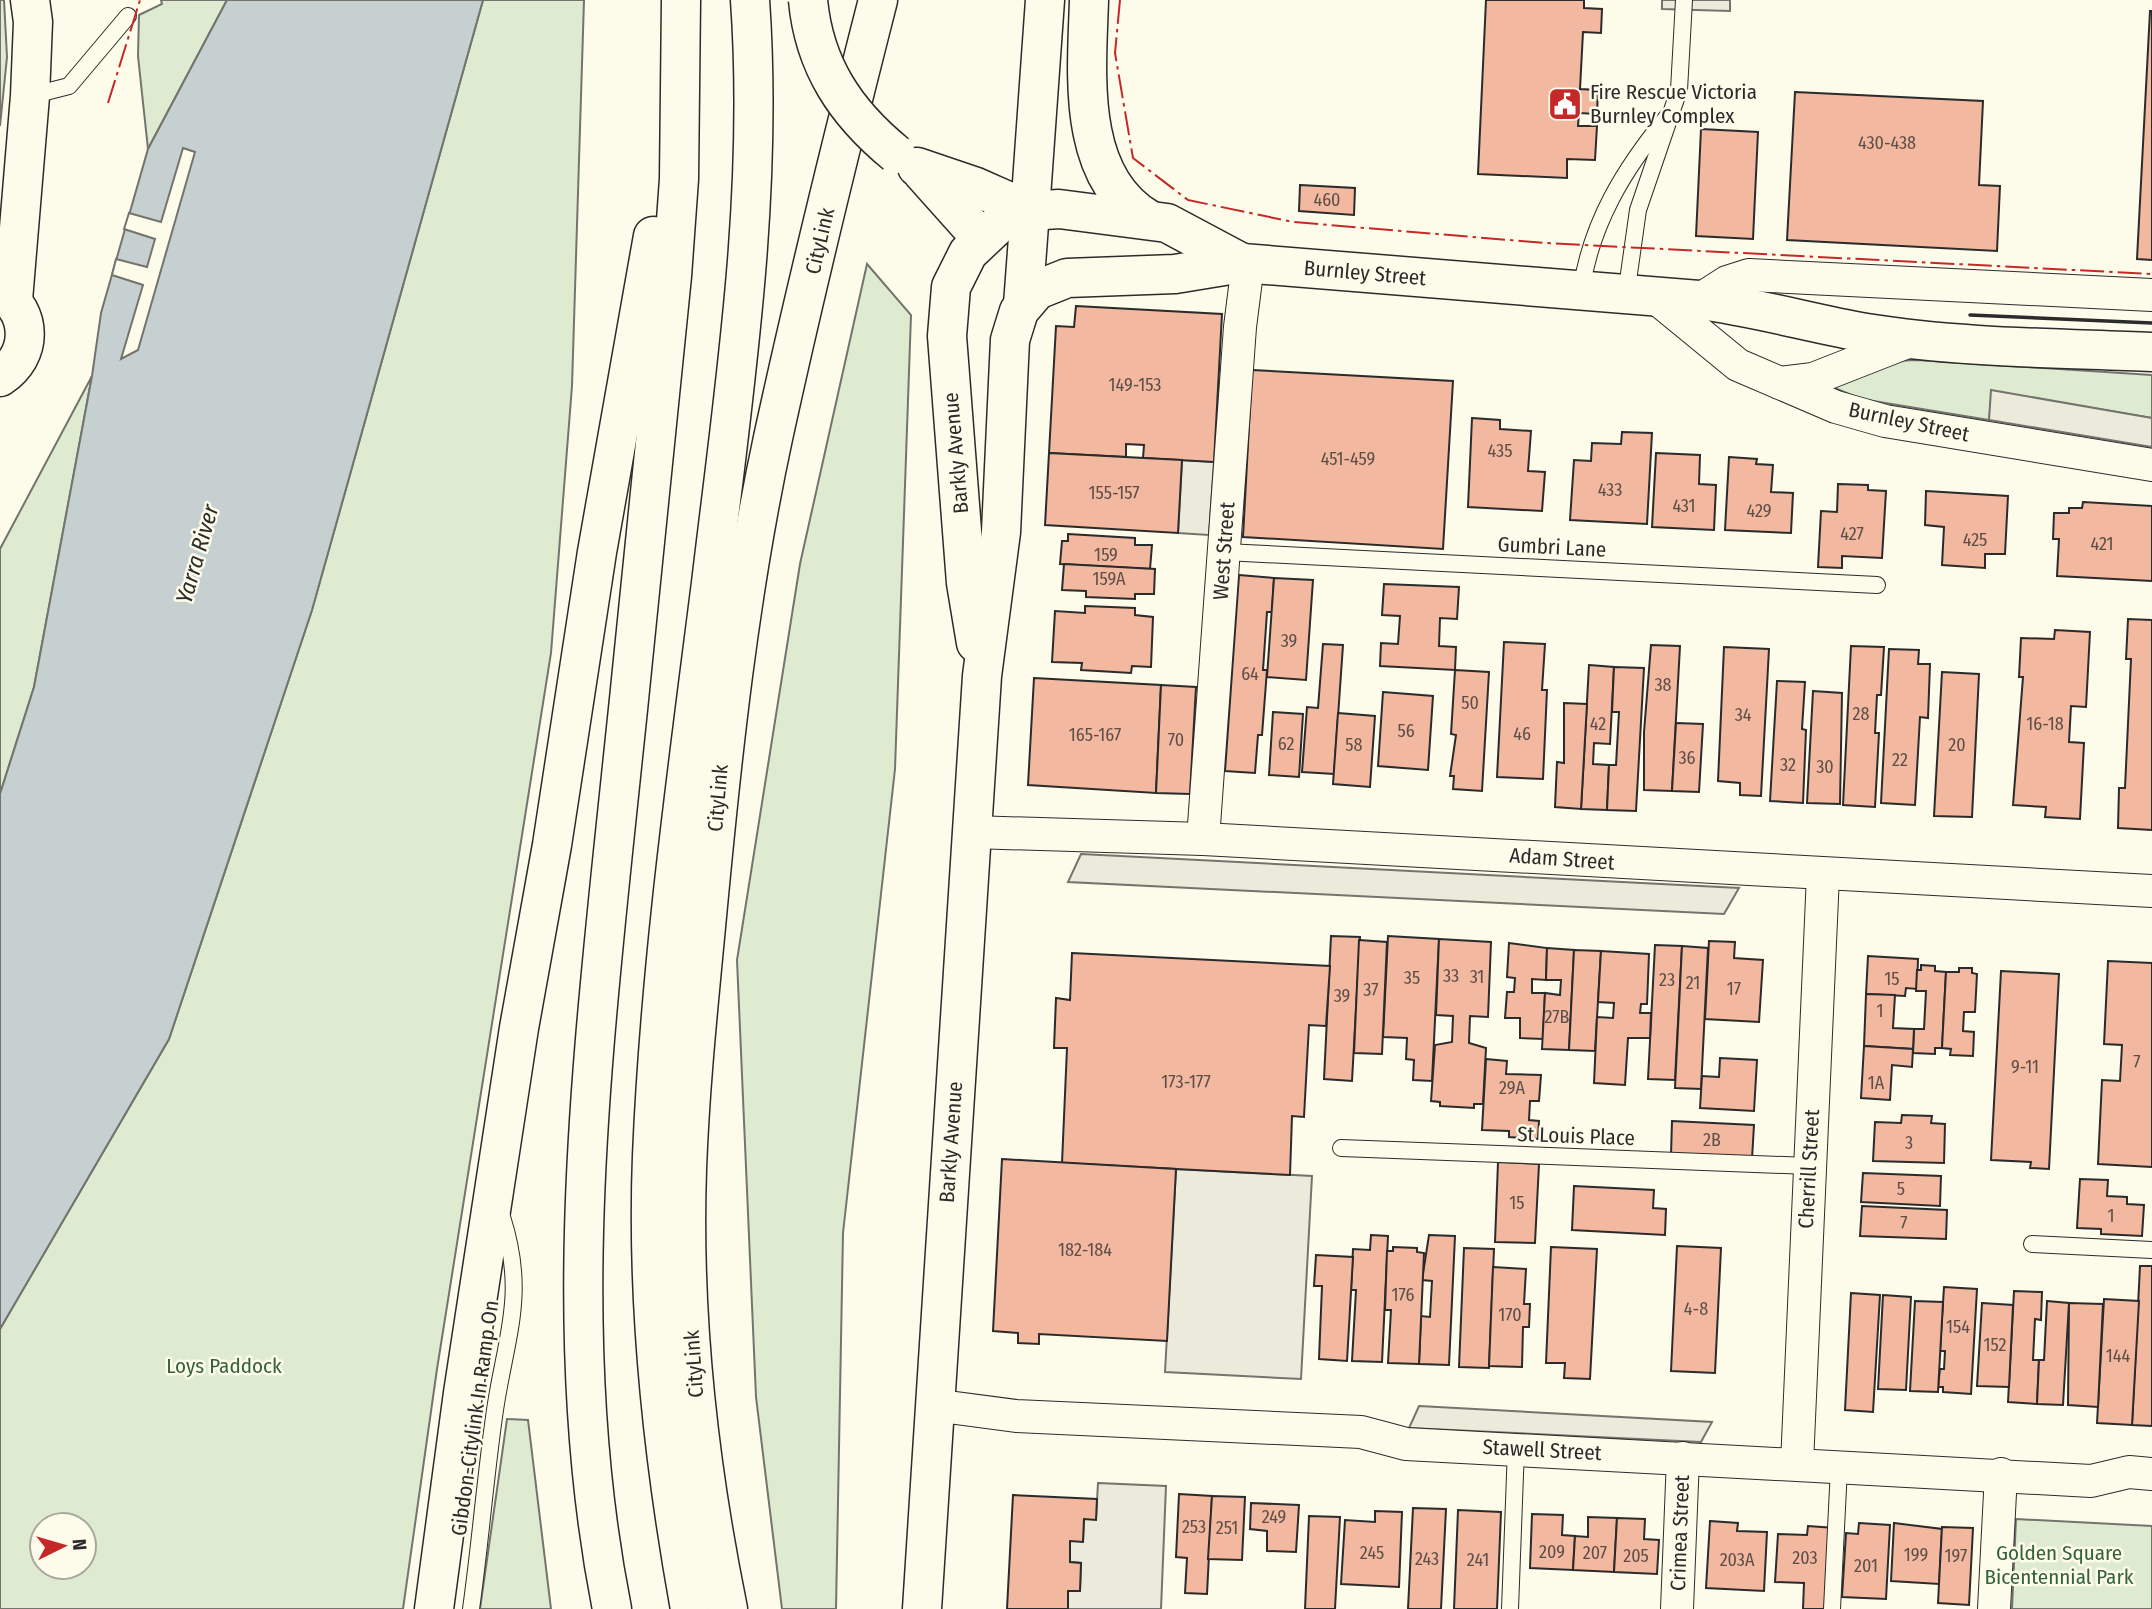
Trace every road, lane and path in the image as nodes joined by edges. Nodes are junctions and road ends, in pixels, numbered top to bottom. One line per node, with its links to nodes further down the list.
1 (30, 0): 11 (main road)
2 (681, 0): 10 (main road)
3 (750, 0): 53 (main road)
4 (808, 0): 13 (main road, bridge)
5 (878, 0): 54 (main road, CityLink)
6 (1045, 0): 15 (main road)
7 (1089, 0): 16 (main road)
8 (1684, 0): 12 (lane)
9 (128, 16): 11 (lane)
10 (683, 64): 40 (main road); 52 (main road)
11 (30, 96): 14 (main road)
12 (1675, 103): 20 (lane); 23 (lane)
13 (906, 160): 15 (main road); 18 (main road)
14 (24, 174): 17 (main road); 21 (main road)
15 (1030, 211): 16 (main road, Burnley Street); 18 (main road, Barkly Avenue); 25 (main road, Barkly Avenue)
16 (1148, 219): 19 (main road, Burnley Street)
17 (0, 226)
18 (981, 238): 25 (main road); 33 (main road, Barkly Avenue)
19 (1245, 263): 20 (main road, Burnley Street); 25 (main road, Burnley Street); 31 (street, West Street)
20 (1581, 291): 23 (main road, Burnley Street)
21 (6, 295): 28 (main road)
22 (2152, 295): 24 (street)
23 (1641, 296): 24 (main road, Burnley Street); 29 (street, Burnley Street)
24 (1699, 300): 26 (main road, Burnley Street)
25 (1023, 305): 33 (main road, Barkly Avenue)
26 (1917, 338): 27 (main road, Burnley Street); 29 (street)
27 (2152, 352)
28 (0, 377)
29 (1777, 382): 30 (street, Burnley Street)
30 (2152, 465)
31 (1225, 552): 32 (lane, Gumbri Lane); 35 (street, West Street)
32 (1877, 585)
33 (982, 676): 34 (main road, Barkly Avenue)
34 (972, 832): 35 (street, Adam Street); 43 (main road, Barkly Avenue)
35 (1203, 839): 36 (street, Adam Street)
36 (1823, 875): 37 (street, Adam Street); 39 (street, Cherrill Street)
37 (2152, 891)
38 (1341, 1147): 39 (lane, St Louis Place)
39 (1809, 1166): 46 (street, Cherrill Street)
40 (493, 1192): 50 (main road); 51 (lane, Gibdon-Citylink In Ramp On)
41 (2032, 1244): 42 (lane)
42 (2152, 1250)
43 (933, 1405): 44 (street, Stawell Street); 55 (main road, Barkly Avenue)
44 (1516, 1448): 45 (street, Stawell Street); 56 (lane)
45 (1684, 1458): 46 (street, Stawell Street); 57 (street, Crimea Street)
46 (1797, 1464): 47 (street, Stawell Street)
47 (1839, 1468): 48 (street, Stawell Street); 58 (lane)
48 (2001, 1474): 49 (street, Stawell Street); 59 (street)
49 (2152, 1474)
50 (434, 1609)
51 (471, 1609)
52 (612, 1609)
53 (690, 1609)
54 (728, 1609)
55 (922, 1609)
56 (1510, 1609)
57 (1677, 1609)
58 (1832, 1609)
59 (1994, 1609)

